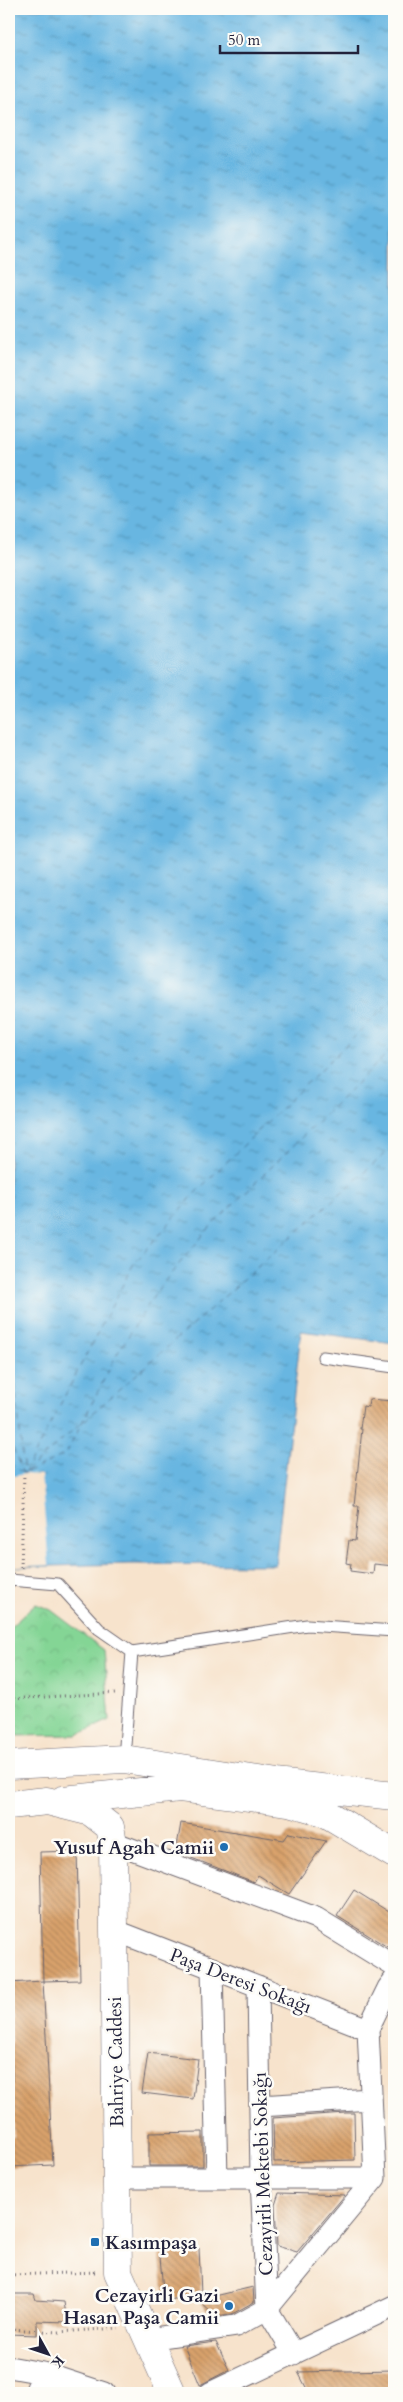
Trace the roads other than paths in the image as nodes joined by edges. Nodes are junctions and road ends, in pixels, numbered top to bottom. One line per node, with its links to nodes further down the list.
1 (323, 1358): 2 (lane)
2 (394, 1367)
3 (15, 1580): 5 (lane)
4 (394, 1631): 5 (lane)
5 (132, 1652): 6 (lane)
6 (124, 1760): 7 (main road); 8 (main road)
7 (9, 1765)
8 (394, 1796)
9 (47, 1801): 10 (main road, Bahriye Caddesi); 11 (main road, Bahriye Caddesi); 12 (main road)
10 (9, 1805)
11 (113, 1842): 13 (main road, Bahriye Caddesi); 14 (street)
12 (394, 1854)
13 (114, 1930): 15 (street, Paşa Deresi Sokağı); 21 (main road, Bahriye Caddesi)
14 (394, 1966)
15 (212, 1968): 17 (street, Paşa Deresi Sokağı); 22 (street)
16 (394, 1980): 18 (street)
17 (258, 1986): 18 (street, Paşa Deresi Sokağı); 20 (street, Cezayirli Mektebi Sokağı)
18 (368, 2029): 19 (street)
19 (371, 2099): 20 (street); 24 (street)
20 (260, 2106): 23 (street, Cezayirli Mektebi Sokağı)
21 (116, 2178): 22 (street); 27 (main road, Bahriye Caddesi)
22 (217, 2178): 23 (street)
23 (261, 2178): 24 (street); 26 (street, Cezayirli Mektebi Sokağı)
24 (375, 2178): 26 (street)
25 (394, 2306): 28 (street)
26 (267, 2309): 27 (street); 28 (street, Cezayirli Mektebi Sokağı)
27 (145, 2332): 33 (main road, Bahriye Caddesi)
28 (294, 2354): 34 (street)
29 (9, 2367): 30 (street)
30 (43, 2373): 31 (street); 32 (street)
31 (35, 2393)
32 (104, 2393)
33 (172, 2393)
34 (210, 2393)

